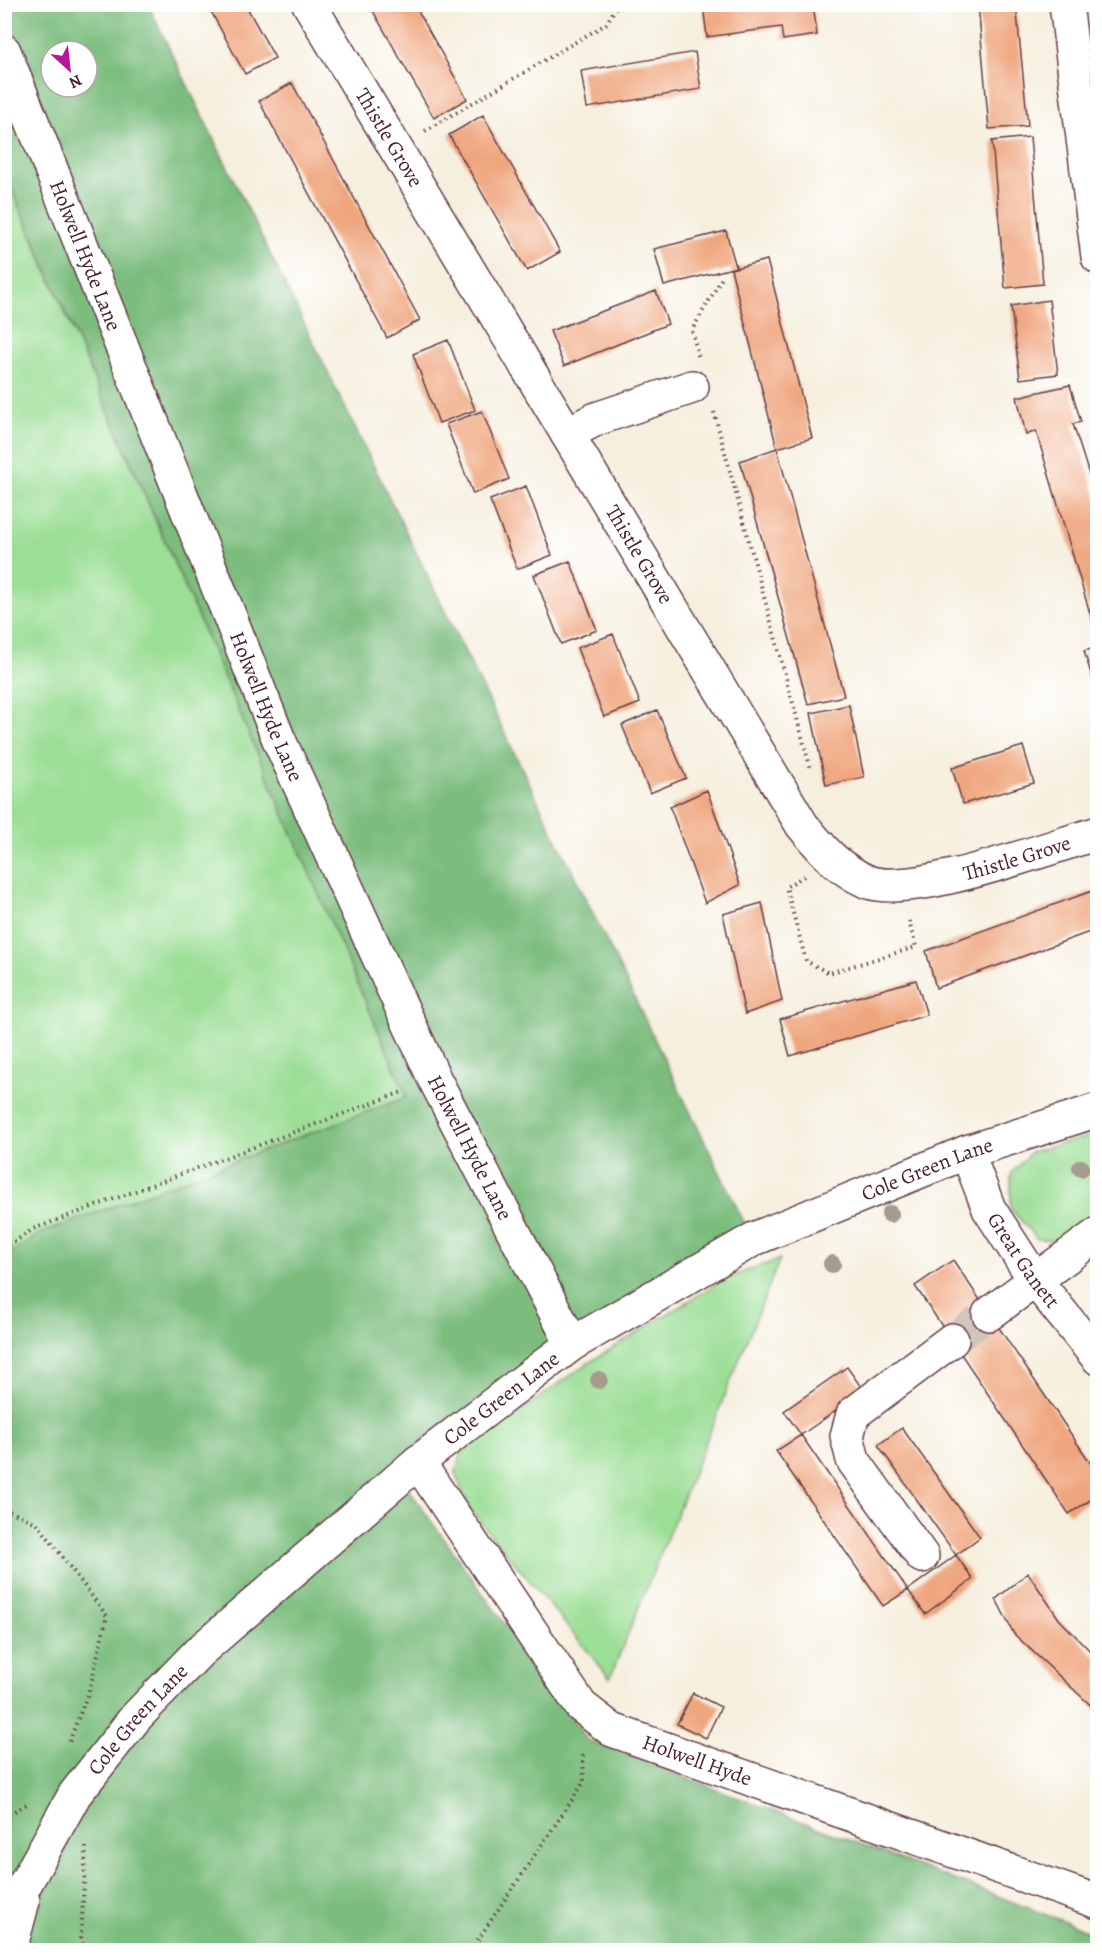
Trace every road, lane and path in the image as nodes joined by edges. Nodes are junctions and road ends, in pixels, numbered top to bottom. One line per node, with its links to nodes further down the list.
1 (309, 4): 5 (street, Thistle Grove)
2 (618, 4): 5 (path)
3 (1066, 4): 6 (street)
4 (4, 51): 14 (street, Holwell Hyde Lane)
5 (396, 149): 9 (street, Thistle Grove)
6 (1098, 257)
7 (722, 278): 8 (path)
8 (702, 385): 9 (street); 10 (path)
9 (567, 434): 12 (street, Thistle Grove)
10 (812, 775)
11 (1098, 833): 13 (street, Thistle Grove)
12 (831, 861): 13 (street, Thistle Grove); 13 (path)
13 (900, 885)
14 (435, 1080): 18 (path); 22 (street, Holwell Hyde Lane)
15 (1098, 1110): 16 (street, Cole Green Lane)
16 (967, 1152): 19 (street, Great Ganett); 22 (street, Cole Green Lane)
17 (1098, 1234): 19 (street)
18 (4, 1249)
19 (1035, 1280): 20 (street); 23 (street, Great Ganett)
20 (989, 1314)
21 (952, 1340): 26 (street)
22 (572, 1344): 24 (street, Cole Green Lane)
23 (1098, 1358)
24 (418, 1462): 27 (street, Holwell Hyde); 30 (street, Cole Green Lane)
25 (4, 1509): 28 (path)
26 (922, 1556)
27 (581, 1706): 31 (street, Holwell Hyde); 35 (path)
28 (62, 1753)
29 (86, 1844): 34 (path)
30 (34, 1865): 32 (street, Cole Green Lane); 33 (street, Cole Green Lane)
31 (1098, 1902)
32 (4, 1922)
33 (10, 1950)
34 (84, 1950)
35 (471, 1950)

